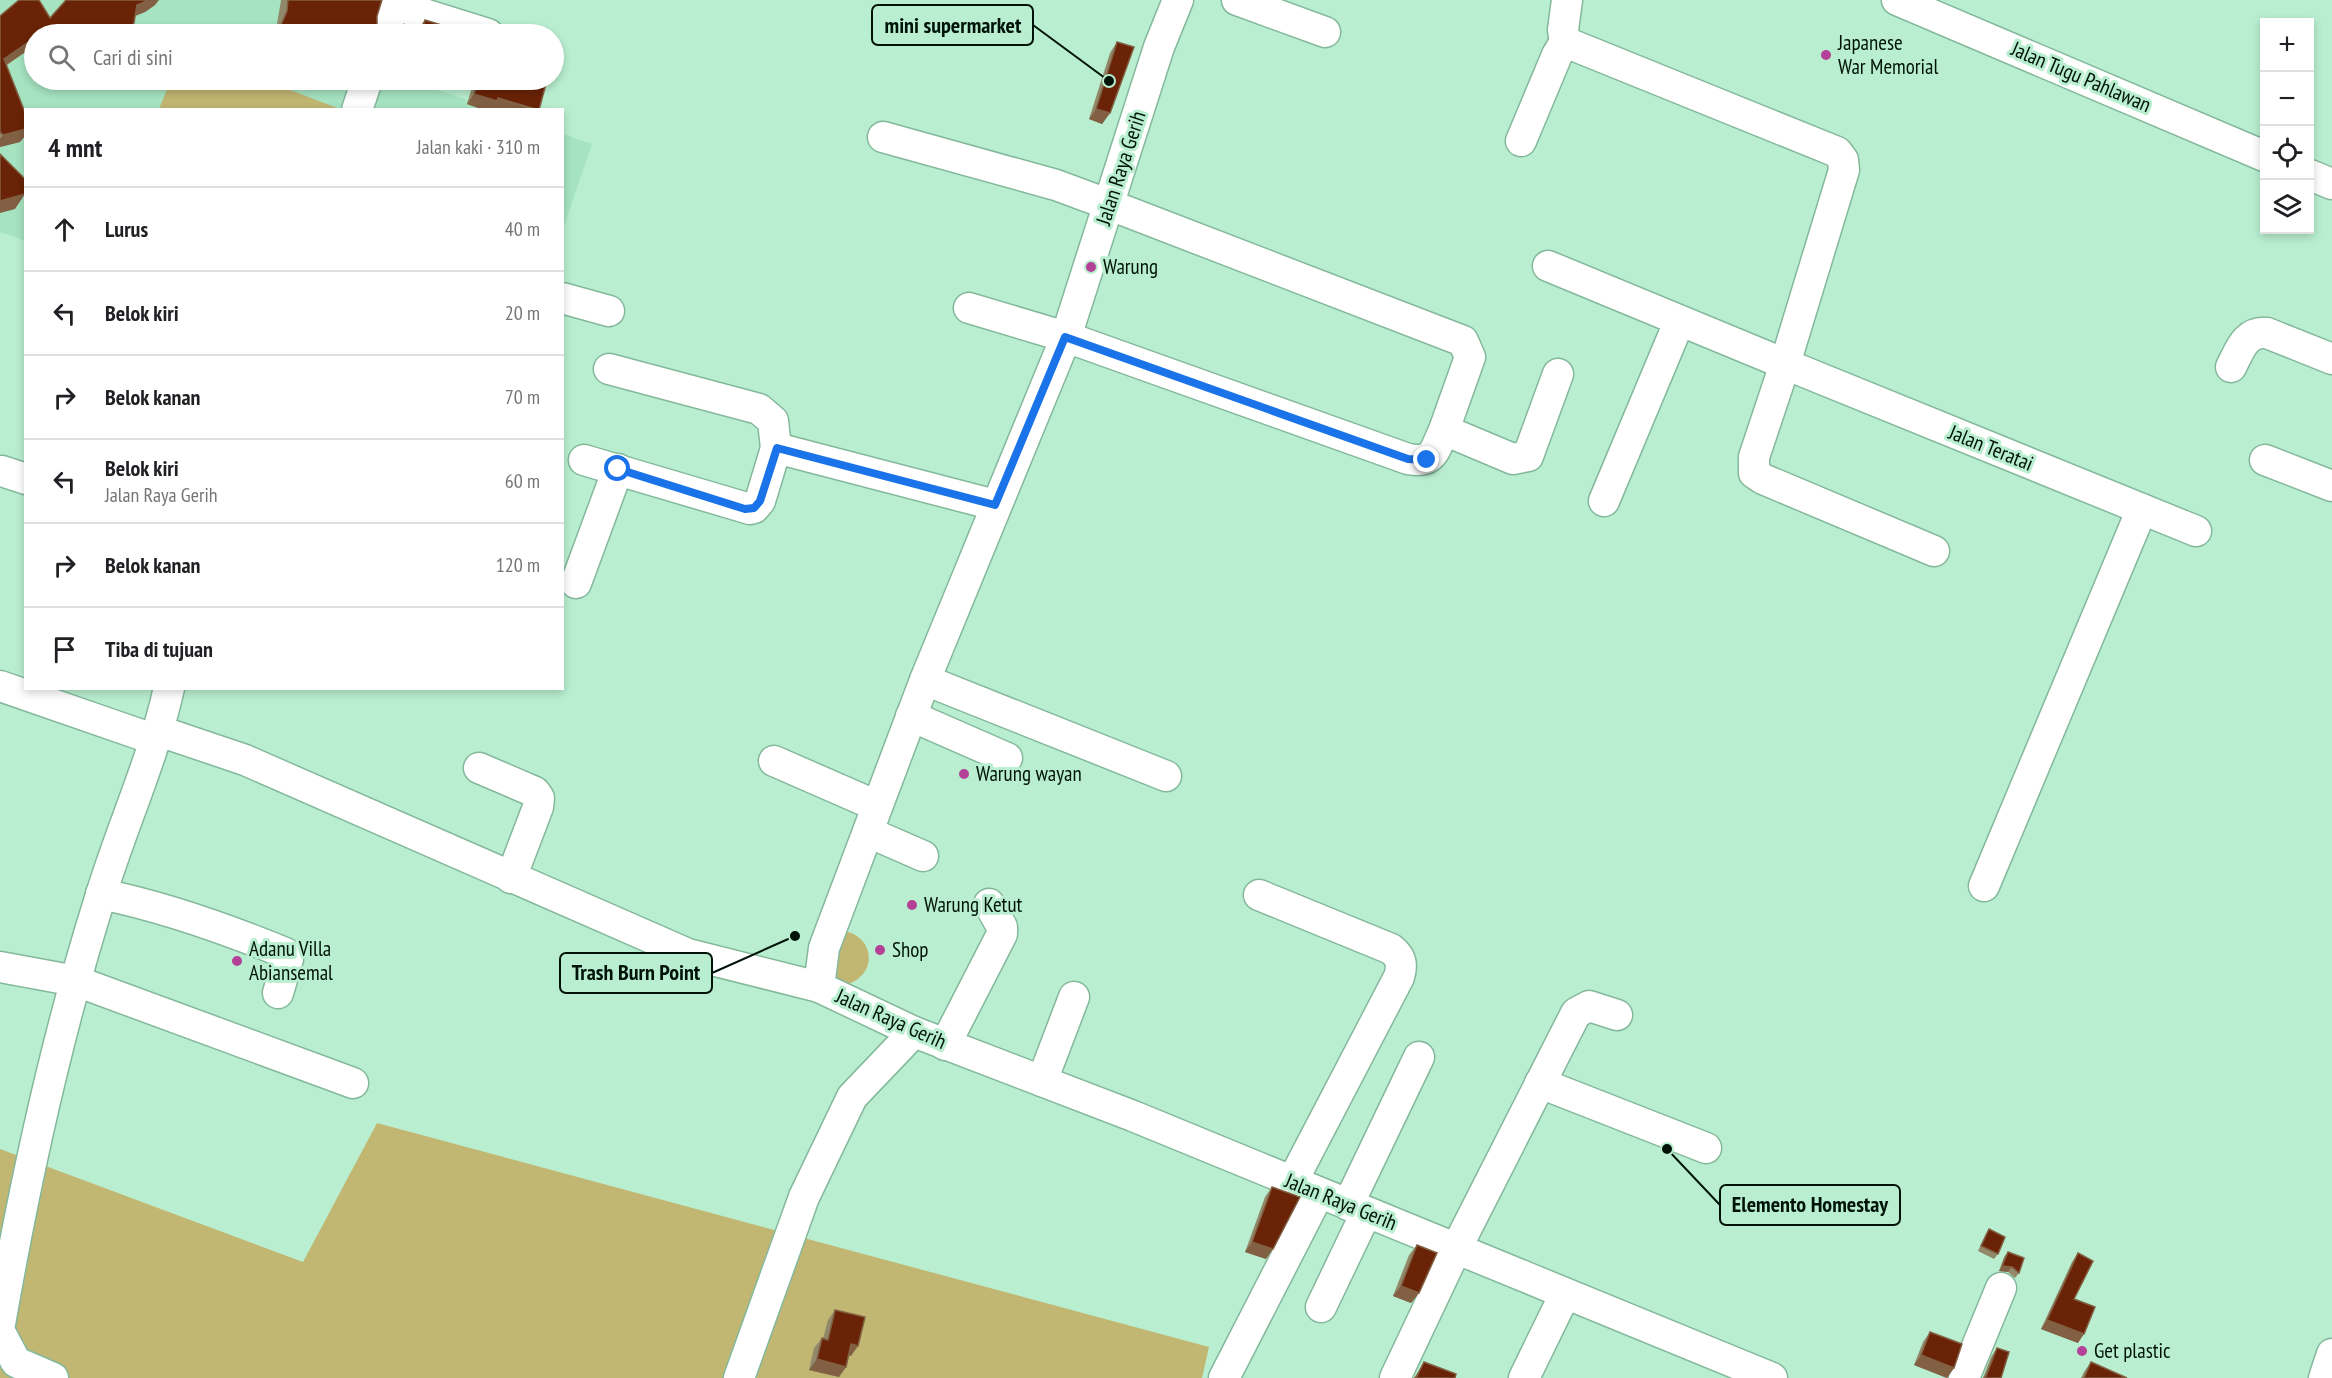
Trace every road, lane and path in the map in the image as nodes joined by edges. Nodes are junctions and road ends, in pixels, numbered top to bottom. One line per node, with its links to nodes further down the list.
1 (1178, 0): 17 (street, Jalan Raya Gerih)
2 (1237, 0): 8 (street)
3 (1568, 0): 9 (street)
4 (1898, 0): 14 (street, Jalan Tugu Pahlawan)
5 (395, 2): 6 (street); 7 (street)
6 (387, 24)
7 (459, 24)
8 (1325, 32)
9 (1565, 42): 13 (street); 25 (street)
10 (364, 90): 11 (street)
11 (358, 108)
12 (883, 137): 17 (street)
13 (1521, 141)
14 (2260, 154)
15 (2314, 177): 16 (street)
16 (2332, 184)
17 (1110, 205): 23 (street, Jalan Raya Gerih); 29 (street)
18 (1548, 267): 22 (street, Jalan Teratai)
19 (564, 299): 21 (street)
20 (969, 308): 23 (street)
21 (609, 311)
22 (1679, 322): 25 (street, Jalan Teratai); 35 (street)
23 (1065, 337): 29 (street); 36 (street, Jalan Raya Gerih)
24 (2332, 358): 26 (street)
25 (1785, 364): 37 (street, Jalan Teratai); 39 (street)
26 (2231, 367)
27 (609, 369): 30 (street)
28 (1558, 374): 29 (street)
29 (1444, 430)
30 (777, 448): 33 (street); 36 (street)
31 (574, 458): 33 (street)
32 (2265, 460): 34 (street)
33 (618, 469): 40 (street)
34 (2332, 486)
35 (1604, 501)
36 (995, 505): 41 (street, Jalan Raya Gerih)
37 (2142, 509): 38 (street, Jalan Teratai); 53 (street)
38 (2196, 531)
39 (1934, 551)
40 (576, 582)
41 (925, 680): 44 (street, Jalan Raya Gerih); 49 (street)
42 (0, 686): 45 (street)
43 (169, 690): 45 (street)
44 (911, 716): 46 (street); 50 (street, Jalan Raya Gerih)
45 (158, 735): 52 (street); 54 (street)
46 (1007, 758)
47 (774, 761): 50 (street)
48 (479, 768): 52 (street)
49 (1166, 776)
50 (872, 819): 51 (street); 59 (street, Jalan Raya Gerih)
51 (923, 856)
52 (511, 878): 59 (street)
53 (1984, 886)
54 (101, 894): 58 (street); 60 (street)
55 (1258, 895): 70 (street)
56 (989, 904): 64 (street)
57 (0, 967): 58 (street)
58 (76, 981): 67 (street); 73 (street)
59 (819, 987): 63 (street, Jalan Raya Gerih)
60 (278, 993)
61 (1074, 997): 66 (street)
62 (1617, 1015): 68 (street)
63 (914, 1032): 64 (street, Jalan Raya Gerih); 82 (street)
64 (945, 1045): 66 (street, Jalan Raya Gerih)
65 (1419, 1057): 72 (street)
66 (1042, 1081): 70 (street, Jalan Raya Gerih)
67 (353, 1083)
68 (1540, 1083): 69 (street); 74 (street)
69 (1706, 1148)
70 (1292, 1182): 71 (street, Jalan Raya Gerih)
71 (1319, 1193): 72 (street, Jalan Raya Gerih); 83 (street)
72 (1357, 1209): 74 (street, Jalan Raya Gerih); 77 (street)
73 (9, 1223): 78 (street)
74 (1456, 1249): 76 (street, Jalan Raya Gerih); 84 (street)
75 (2001, 1288): 87 (street)
76 (1565, 1294): 85 (street); 86 (street, Jalan Raya Gerih)
77 (1321, 1306)
78 (0, 1324)
79 (0, 1332): 81 (street)
80 (2332, 1354): 88 (street)
81 (53, 1378)
82 (739, 1378)
83 (1224, 1378)
84 (1395, 1378)
85 (1524, 1378)
86 (1772, 1378)
87 (1964, 1378)
88 (2324, 1378)

